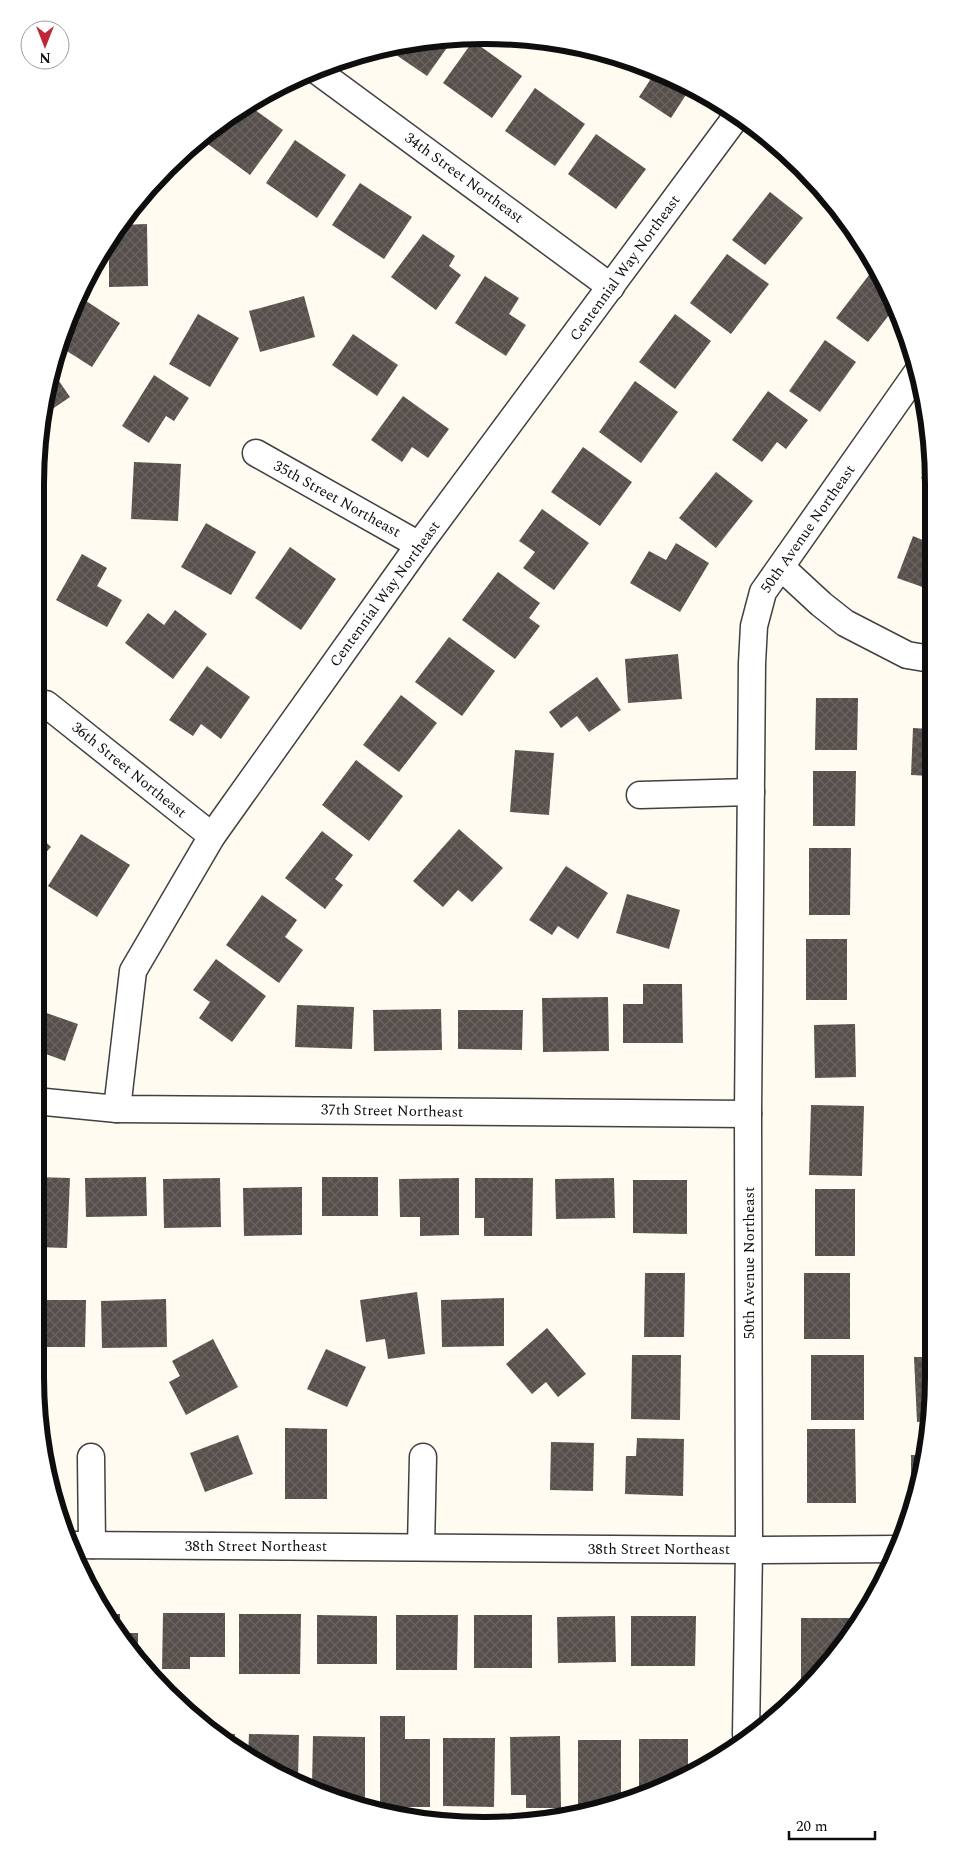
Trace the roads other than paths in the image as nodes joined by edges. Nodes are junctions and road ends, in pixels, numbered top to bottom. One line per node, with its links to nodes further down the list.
1 (322, 75): 3 (street, 34th Street Northeast)
2 (733, 121): 3 (street, Centennial Way Northeast)
3 (611, 287): 6 (street, Centennial Way Northeast)
4 (912, 379): 7 (street, 50th Avenue Northeast)
5 (256, 454): 6 (street, 35th Street Northeast)
6 (418, 545): 12 (street, Centennial Way Northeast)
7 (781, 567): 8 (street); 10 (street, 50th Avenue Northeast)
8 (925, 658)
9 (46, 704): 12 (street, 36th Street Northeast)
10 (750, 792): 11 (street); 15 (street, 50th Avenue Northeast)
11 (640, 795)
12 (212, 836): 14 (street, Centennial Way Northeast)
13 (44, 1103): 14 (street, 37th Street Northeast)
14 (117, 1108): 15 (street, 37th Street Northeast)
15 (748, 1114): 21 (street, 50th Avenue Northeast)
16 (423, 1456): 19 (street)
17 (91, 1457): 18 (street, 38th Street Northeast)
18 (82, 1545): 19 (street, 38th Street Northeast)
19 (421, 1548): 21 (street, 38th Street Northeast)
20 (890, 1549): 21 (street, 38th Street Northeast)
21 (749, 1550): 22 (street, 50th Avenue Northeast)
22 (746, 1731)

